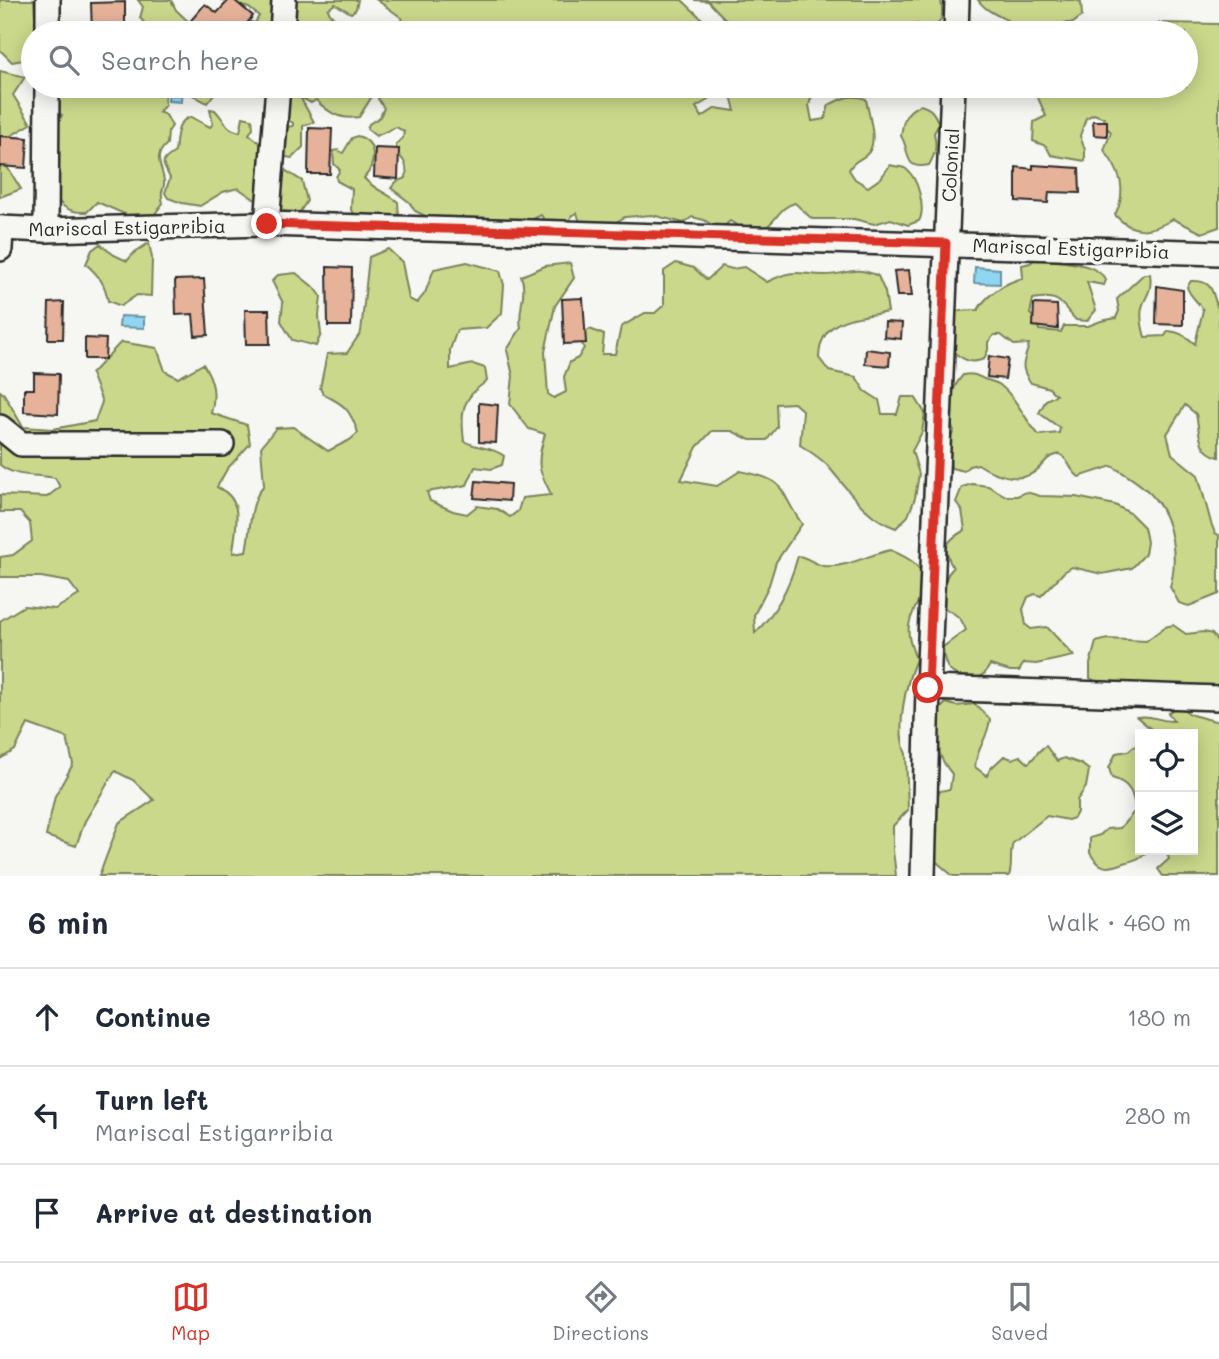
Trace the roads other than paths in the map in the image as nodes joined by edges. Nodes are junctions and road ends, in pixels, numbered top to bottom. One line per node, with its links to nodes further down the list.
1 (48, 0): 4 (street)
2 (284, 0): 5 (street)
3 (957, 0): 6 (street)
4 (48, 21)
5 (283, 21)
6 (956, 21)
7 (47, 98): 11 (street)
8 (277, 98): 10 (street)
9 (952, 98): 13 (street, Colonial)
10 (267, 224): 11 (street, Mariscal Estigarribia); 13 (street, Mariscal Estigarribia)
11 (46, 230): 12 (street, Mariscal Estigarribia)
12 (0, 235)
13 (946, 243): 14 (street, Mariscal Estigarribia); 17 (street, Colonial)
14 (1219, 253)
15 (0, 427): 16 (street)
16 (222, 444)
17 (928, 688): 18 (street); 19 (street, Colonial)
18 (1219, 698)
19 (923, 876)

